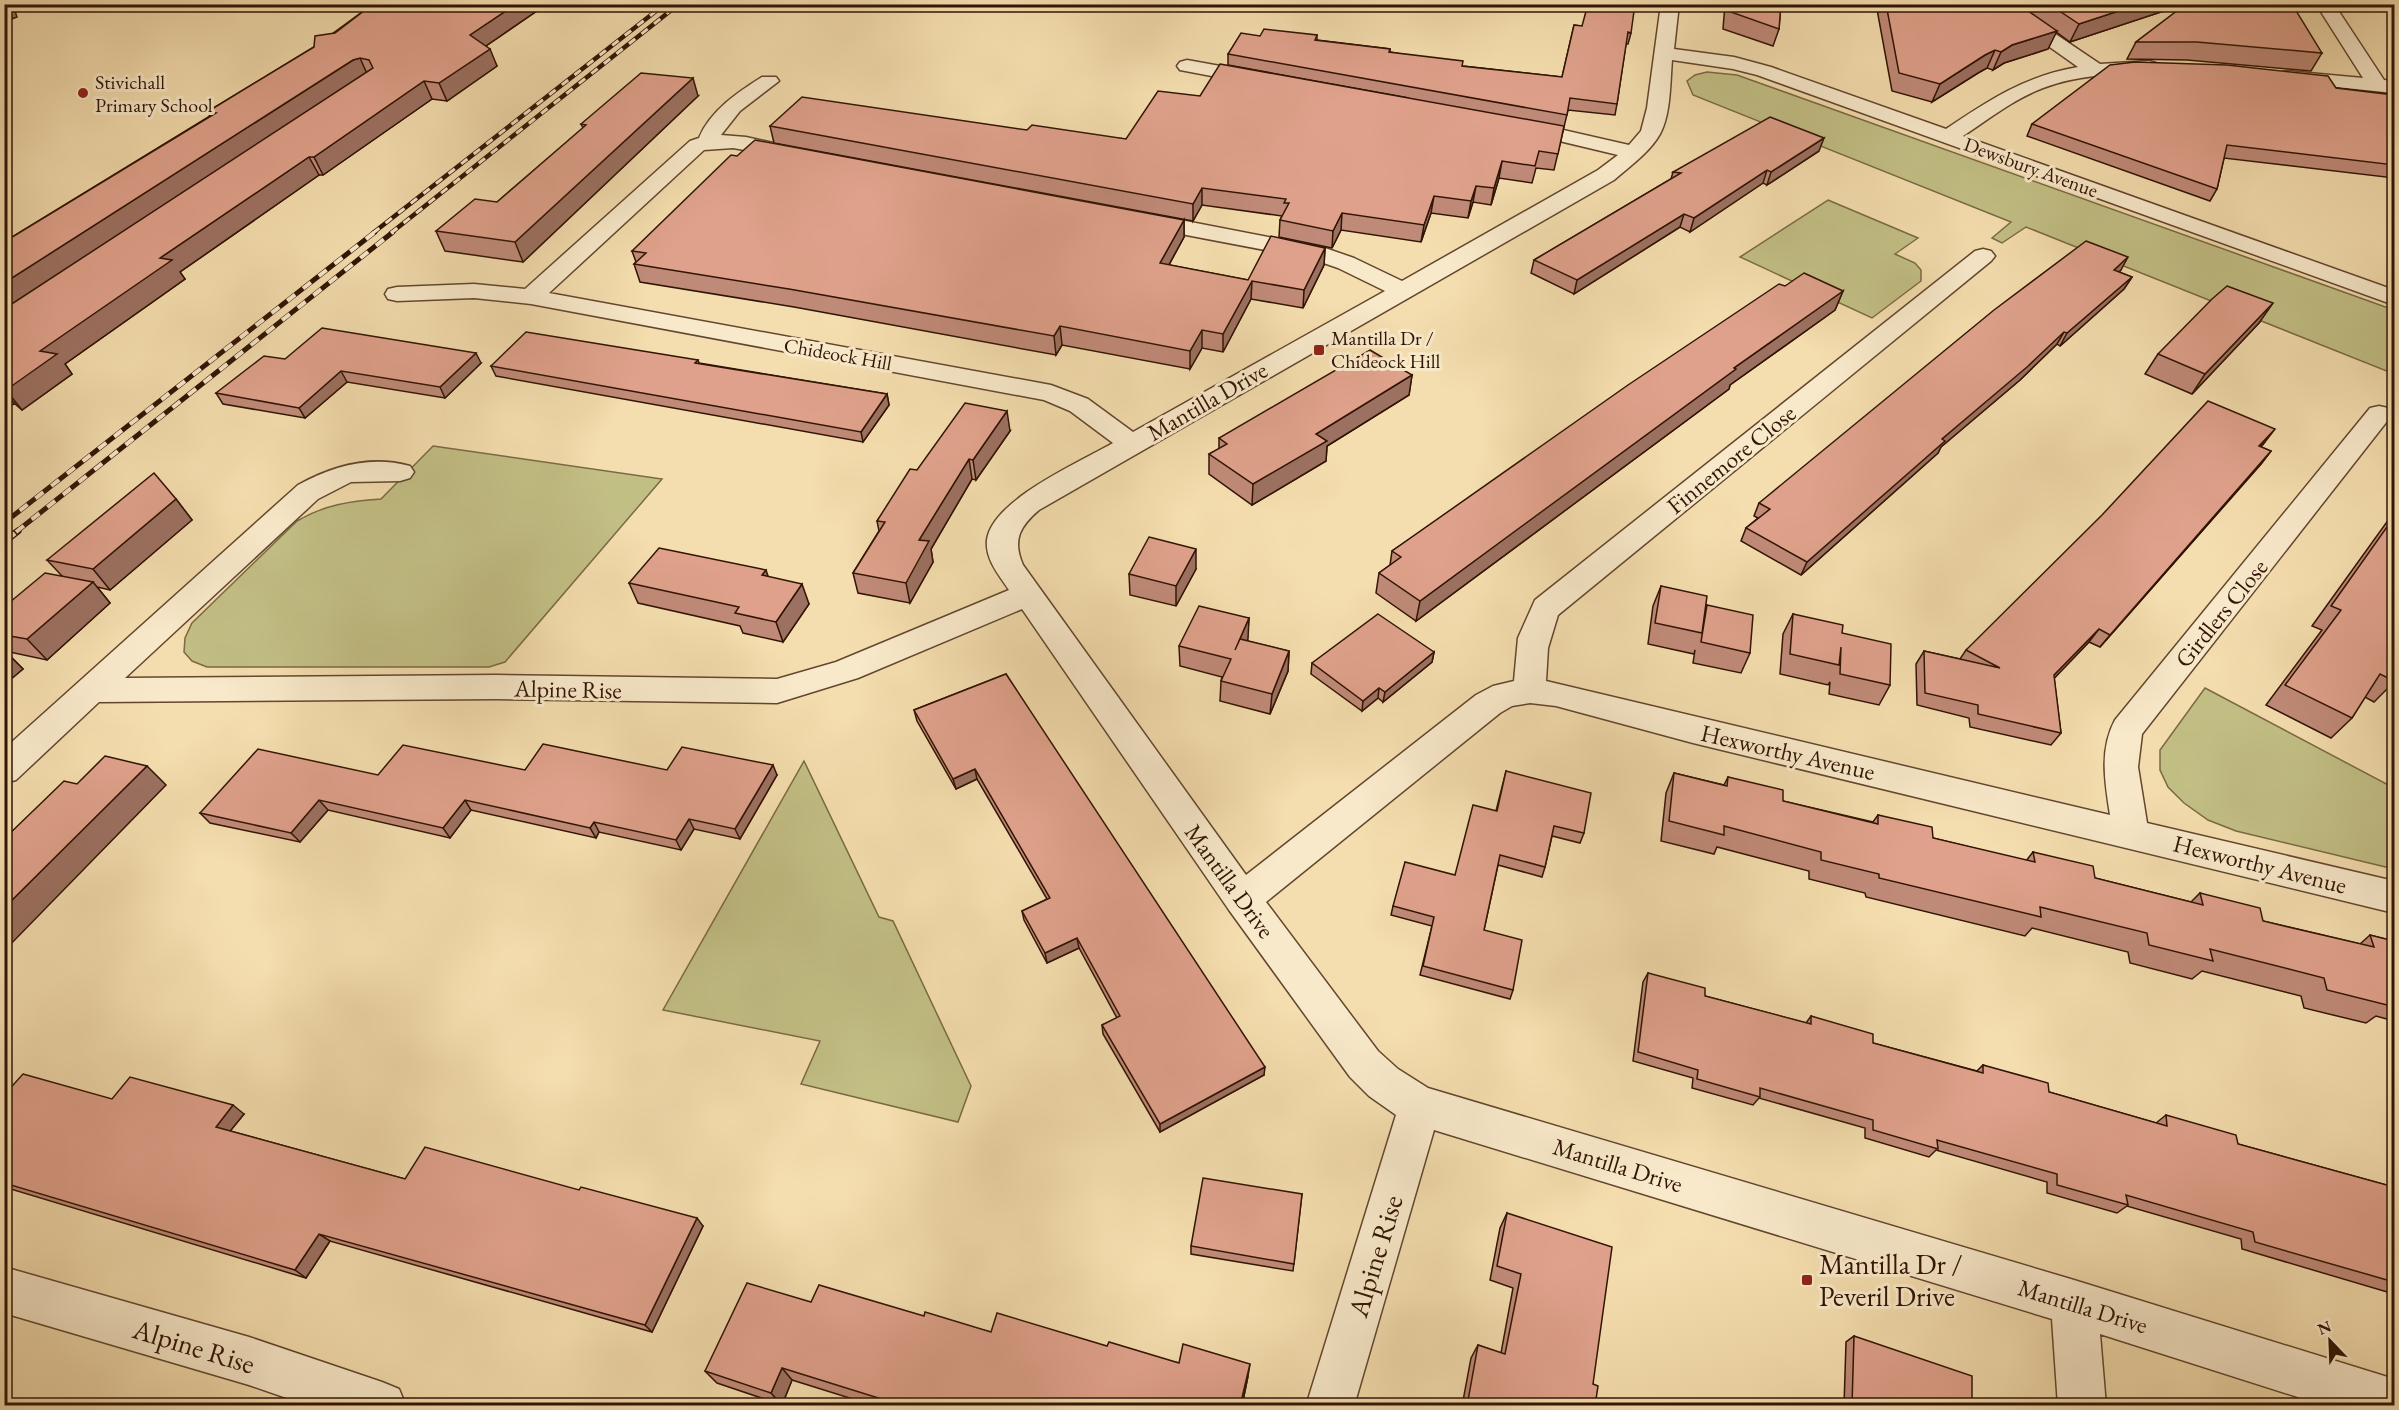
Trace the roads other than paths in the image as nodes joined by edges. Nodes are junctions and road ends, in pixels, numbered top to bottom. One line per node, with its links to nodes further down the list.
1 (1670, 4): 4 (street, Mantilla Drive)
2 (1998, 4): 7 (street)
3 (2325, 4): 11 (street)
4 (1663, 53): 13 (street, Dewsbury Avenue); 15 (street, Mantilla Drive)
5 (1187, 66): 10 (street)
6 (2164, 67): 7 (street)
7 (2095, 70): 13 (street)
8 (2271, 75): 11 (street)
9 (769, 81): 14 (street)
10 (1281, 83)
11 (2386, 86)
12 (1503, 123): 15 (street)
13 (1948, 137): 22 (street, Dewsbury Avenue)
14 (708, 142): 16 (street); 21 (street)
15 (1634, 152): 19 (street, Mantilla Drive)
16 (815, 157)
17 (1119, 215): 19 (street)
18 (1983, 256): 30 (street, Finnemore Close)
19 (1402, 290): 24 (street, Mantilla Drive)
20 (397, 294): 21 (street, Chideock Hill)
21 (531, 297): 24 (street, Chideock Hill)
22 (2394, 298)
23 (2379, 414): 32 (street, Girdlers Close)
24 (1132, 444): 28 (street, Mantilla Drive)
25 (357, 447): 27 (street)
26 (400, 472): 27 (street)
27 (308, 492): 29 (street)
28 (1026, 596): 29 (street, Alpine Rise); 34 (street, Mantilla Drive)
29 (91, 690): 31 (street)
30 (1530, 691): 32 (street, Hexworthy Avenue); 34 (street, Hexworthy Avenue)
31 (4, 770)
32 (2130, 832): 33 (street, Hexworthy Avenue)
33 (2394, 897)
34 (1242, 900): 35 (street, Mantilla Drive)
35 (1420, 1106): 37 (street, Mantilla Drive); 40 (street, Alpine Rise)
36 (4, 1290): 39 (street, Alpine Rise)
37 (2074, 1303): 38 (street, Mantilla Drive); 41 (street)
38 (2394, 1403)
39 (382, 1406)
40 (1329, 1406)
41 (2082, 1406)

